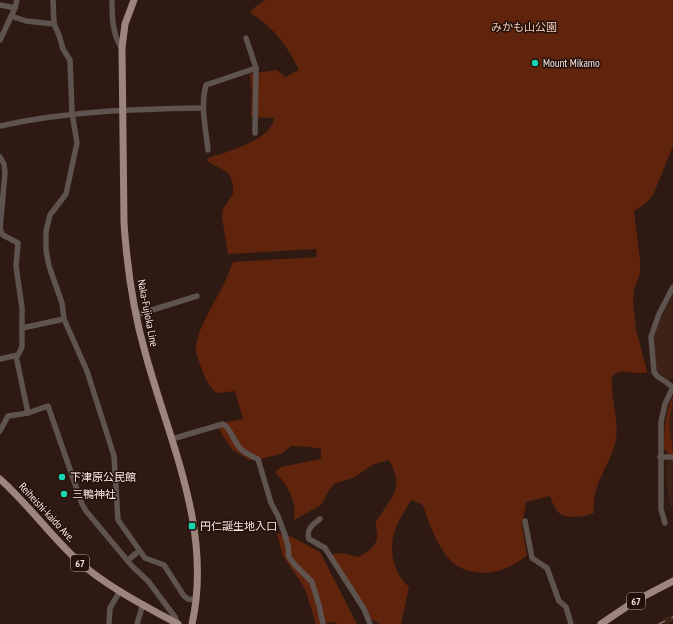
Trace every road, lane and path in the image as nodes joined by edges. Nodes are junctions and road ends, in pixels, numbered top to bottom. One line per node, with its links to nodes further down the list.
1 (17, 0): 6 (street)
2 (53, 0): 8 (street)
3 (112, 0): 11 (street)
4 (134, 0): 11 (main road, Naka-Fujioka Line)
5 (1, 3): 6 (street)
6 (15, 8): 7 (street)
7 (11, 16): 8 (street); 10 (street)
8 (54, 24): 15 (street)
9 (246, 38): 12 (street)
10 (0, 40)
11 (122, 48): 14 (main road, Naka-Fujioka Line)
12 (256, 68): 13 (street); 17 (street)
13 (203, 108): 14 (street); 18 (street)
14 (122, 110): 15 (street); 24 (main road, Naka-Fujioka Line)
15 (72, 113): 16 (street); 25 (street)
16 (0, 126)
17 (256, 133)
18 (208, 150)
19 (0, 157): 20 (street)
20 (2, 193): 21 (street)
21 (0, 229): 26 (street)
22 (673, 287): 32 (street)
23 (197, 296): 24 (street)
24 (136, 315): 31 (main road, Naka-Fujioka Line)
25 (64, 319): 26 (street); 38 (street)
26 (22, 328): 27 (street)
27 (16, 356): 28 (street); 29 (street)
28 (0, 359)
29 (28, 413): 30 (street); 39 (street)
30 (0, 431)
31 (172, 439): 42 (main road, Naka-Fujioka Line); 48 (street)
32 (660, 457): 33 (street); 37 (street)
33 (673, 457)
34 (0, 479): 41 (main road, Reiheishi-kaido Ave. / 67)
35 (320, 520): 49 (street)
36 (525, 521): 50 (street)
37 (665, 523)
38 (139, 552): 39 (street); 42 (street)
39 (128, 560): 44 (street)
40 (673, 581): 51 (main road, 67)
41 (120, 591): 43 (main road, Reiheishi-kaido Ave. / 67); 45 (street)
42 (196, 600): 47 (main road, Naka-Fujioka Line)
43 (143, 604): 44 (main road, Reiheishi-kaido Ave. / 67); 46 (street)
44 (178, 623)
45 (109, 624)
46 (137, 624)
47 (192, 624)
48 (323, 624)
49 (370, 624)
50 (571, 624)
51 (601, 624)

